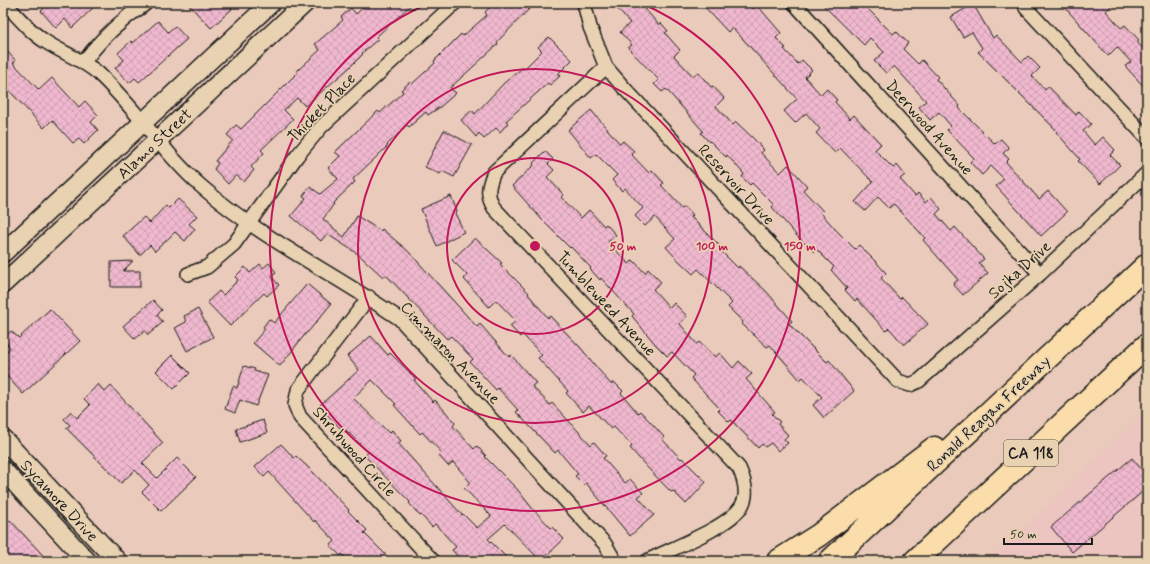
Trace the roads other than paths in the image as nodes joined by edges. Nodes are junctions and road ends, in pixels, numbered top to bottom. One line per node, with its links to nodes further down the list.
1 (4, 3): 9 (street, Cimmaron Avenue)
2 (146, 3): 9 (street)
3 (271, 3): 11 (main road, Alamo Street)
4 (305, 3): 13 (main road, Alamo Street)
5 (455, 3): 15 (street, Thicket Place)
6 (584, 3): 10 (street, Reservoir Drive)
7 (794, 3): 19 (street, Deerwood Avenue)
8 (1025, 3): 12 (street)
9 (83, 63): 11 (street, Cimmaron Avenue)
10 (606, 66): 23 (street, Reservoir Drive); 32 (street, Tumbleweed Avenue)
11 (143, 122): 13 (street, Cimmaron Avenue); 16 (main road, Alamo Street)
12 (1147, 138)
13 (157, 140): 15 (street, Cimmaron Avenue); 20 (main road, Alamo Street)
14 (1147, 173): 19 (street, Sojka Drive)
15 (249, 225): 18 (street, Thicket Place); 21 (street, Cimmaron Avenue)
16 (3, 252)
17 (1147, 266): 24 (highway, Ronald Reagan Freeway)
18 (188, 274)
19 (1040, 274): 23 (street, Sojka Drive)
20 (3, 284)
21 (369, 298): 30 (street, Shrubwood Circle); 31 (street, Cimmaron Avenue)
22 (1147, 345): 27 (highway, CA 118)
23 (910, 385)
24 (1008, 395): 33 (highway); 34 (highway, Ronald Reagan Freeway)
25 (3, 439): 28 (main road, Sycamore Drive)
26 (3, 470): 29 (main road, Sycamore Drive)
27 (971, 509): 35 (highway, CA 118); 36 (highway)
28 (114, 560)
29 (87, 561)
30 (433, 561)
31 (615, 561)
32 (647, 561)
33 (778, 561)
34 (830, 561)
35 (915, 561)
36 (927, 561)

